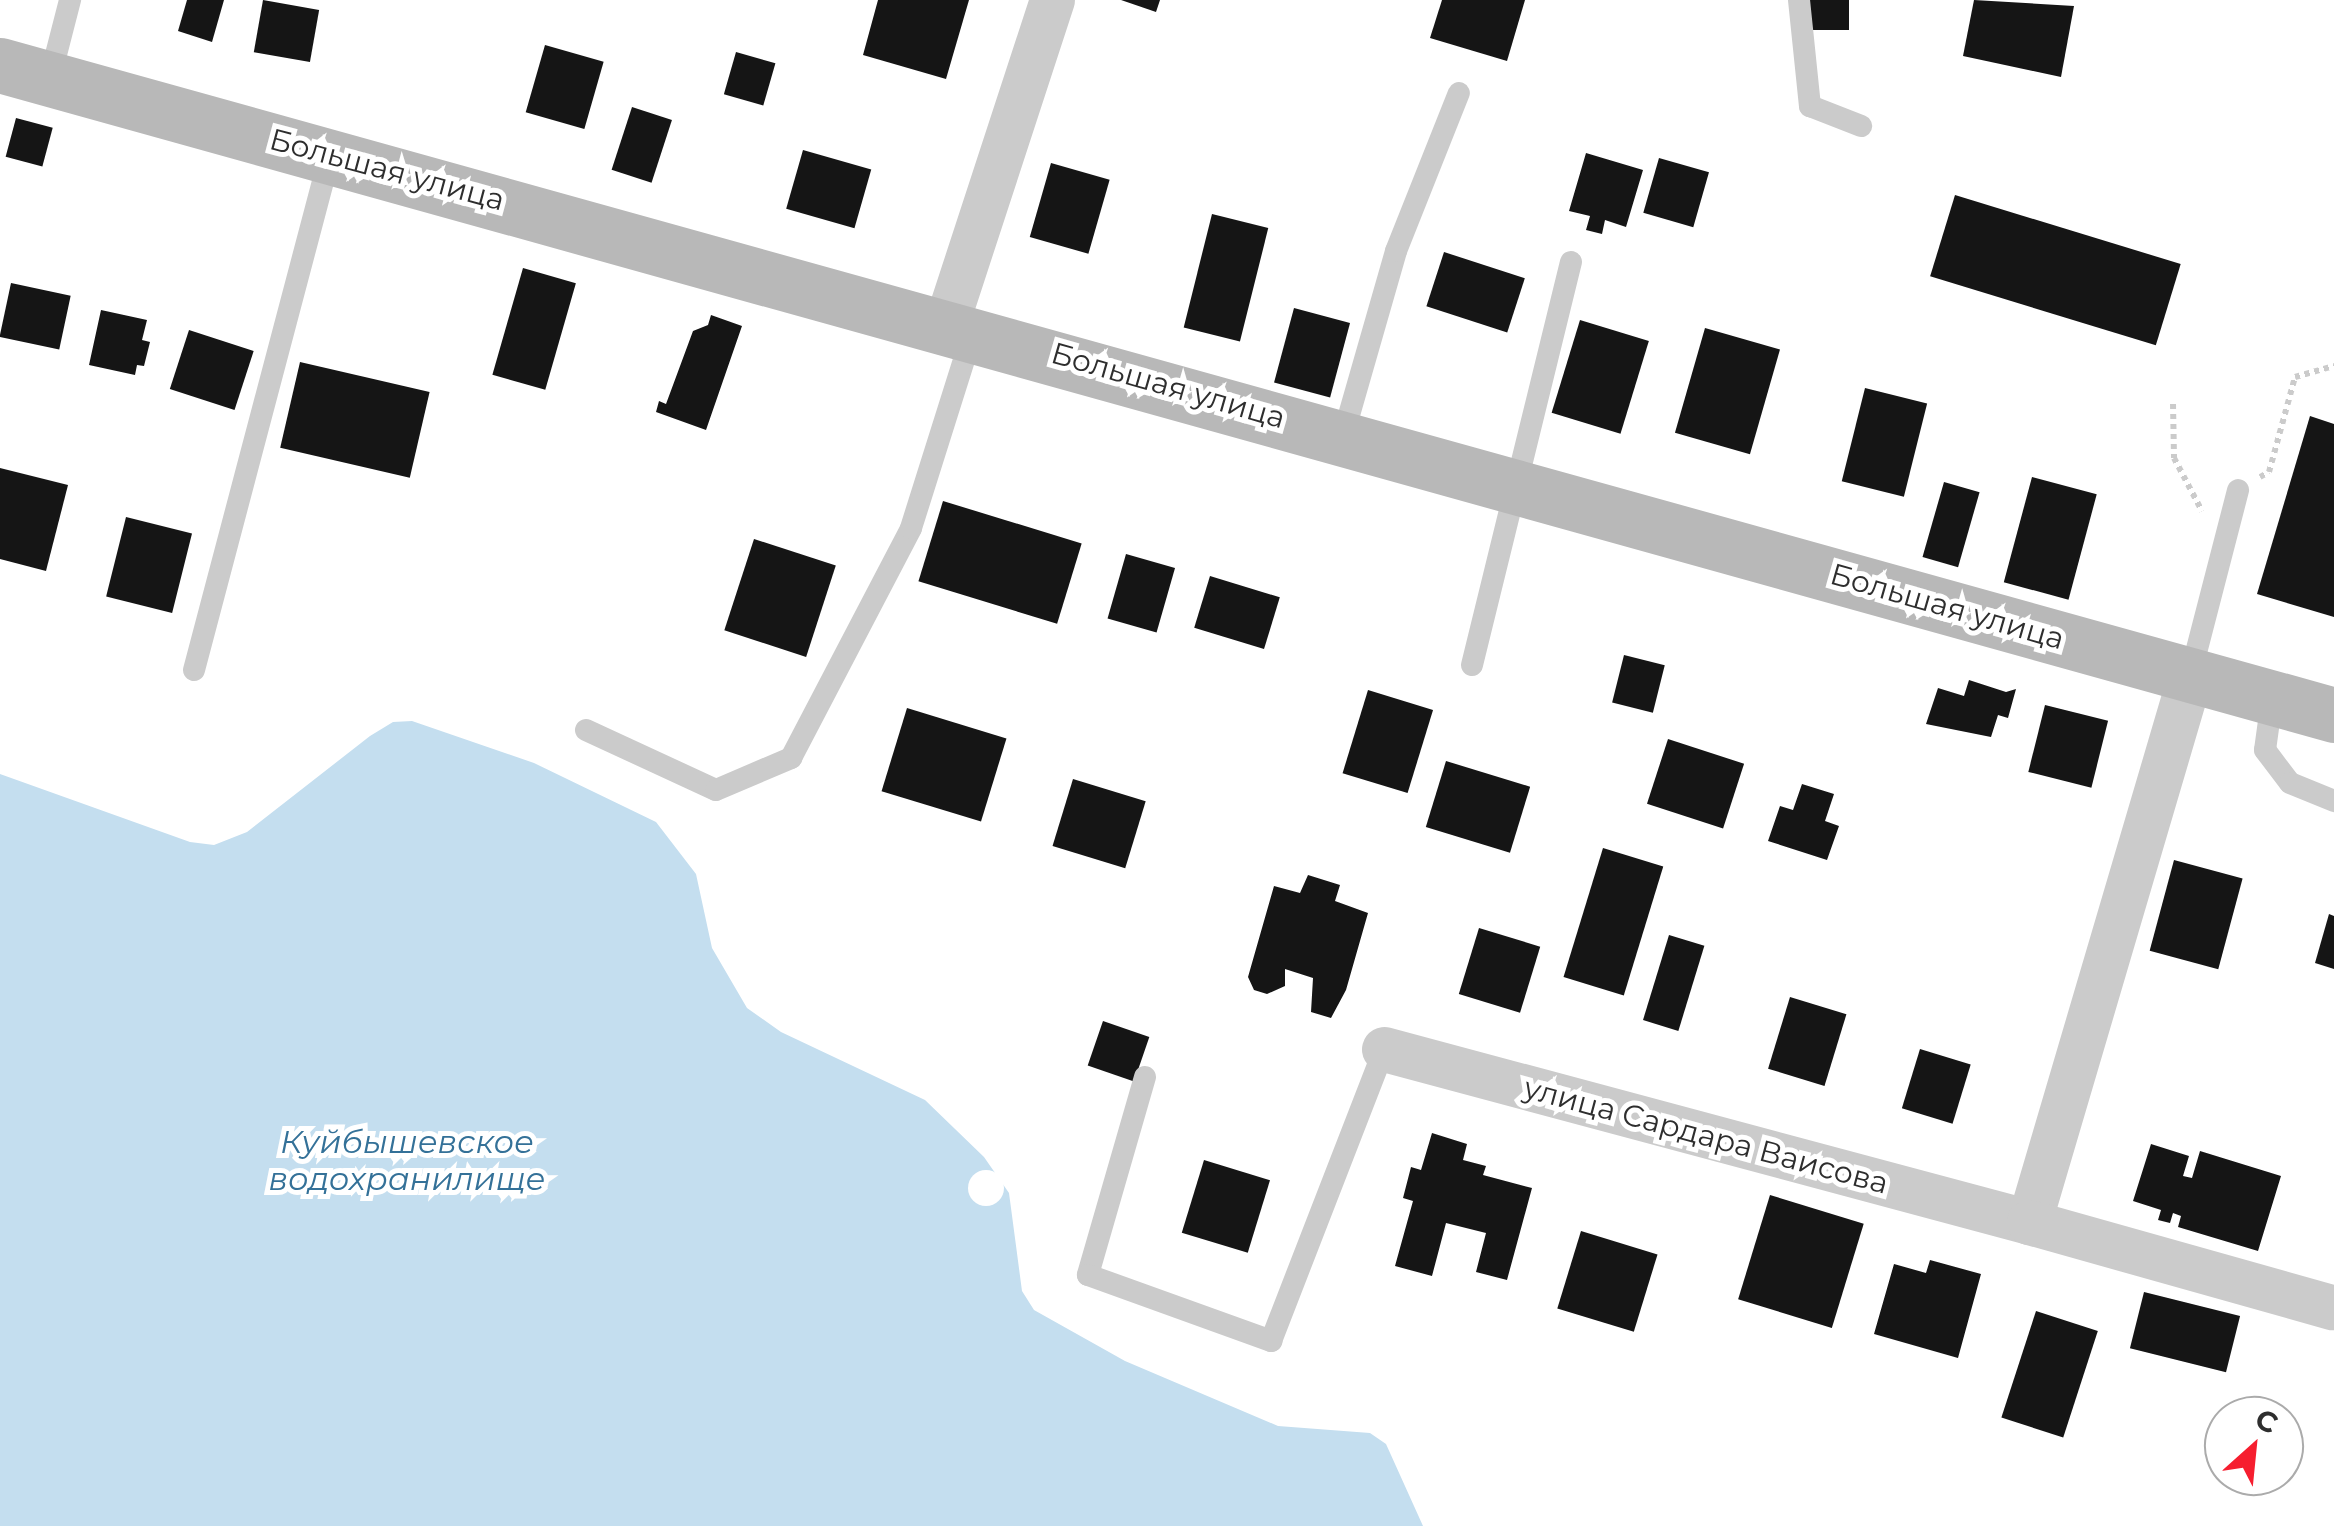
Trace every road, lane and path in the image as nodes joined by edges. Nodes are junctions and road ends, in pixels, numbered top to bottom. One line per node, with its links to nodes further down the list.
1 (70, 0): 4 (lane)
2 (1052, 0): 9 (street)
3 (1798, 0): 6 (lane)
4 (25, 72): 7 (street, Большая улица)
5 (1459, 93): 12 (lane)
6 (1861, 126)
7 (330, 155): 9 (street, Большая улица); 17 (lane)
8 (1571, 262): 13 (lane)
9 (959, 328): 12 (street, Большая улица); 21 (lane)
10 (2334, 366): 14 (path)
11 (2173, 404): 15 (path)
12 (1342, 436): 13 (street, Большая улица)
13 (1514, 484): 16 (lane); 18 (street, Большая улица)
14 (2238, 490): 18 (lane)
15 (2206, 520)
16 (1472, 664)
17 (194, 670)
18 (2190, 676): 19 (street, Большая улица); 25 (street)
19 (2272, 698): 20 (street, Большая улица); 22 (lane)
20 (2334, 715)
21 (586, 730)
22 (2334, 801)
23 (1384, 1048): 24 (lane); 25 (street, улица Сардара Ваисова)
24 (1145, 1077)
25 (2028, 1222): 26 (street, улица Сардара Ваисова)
26 (2332, 1307)

